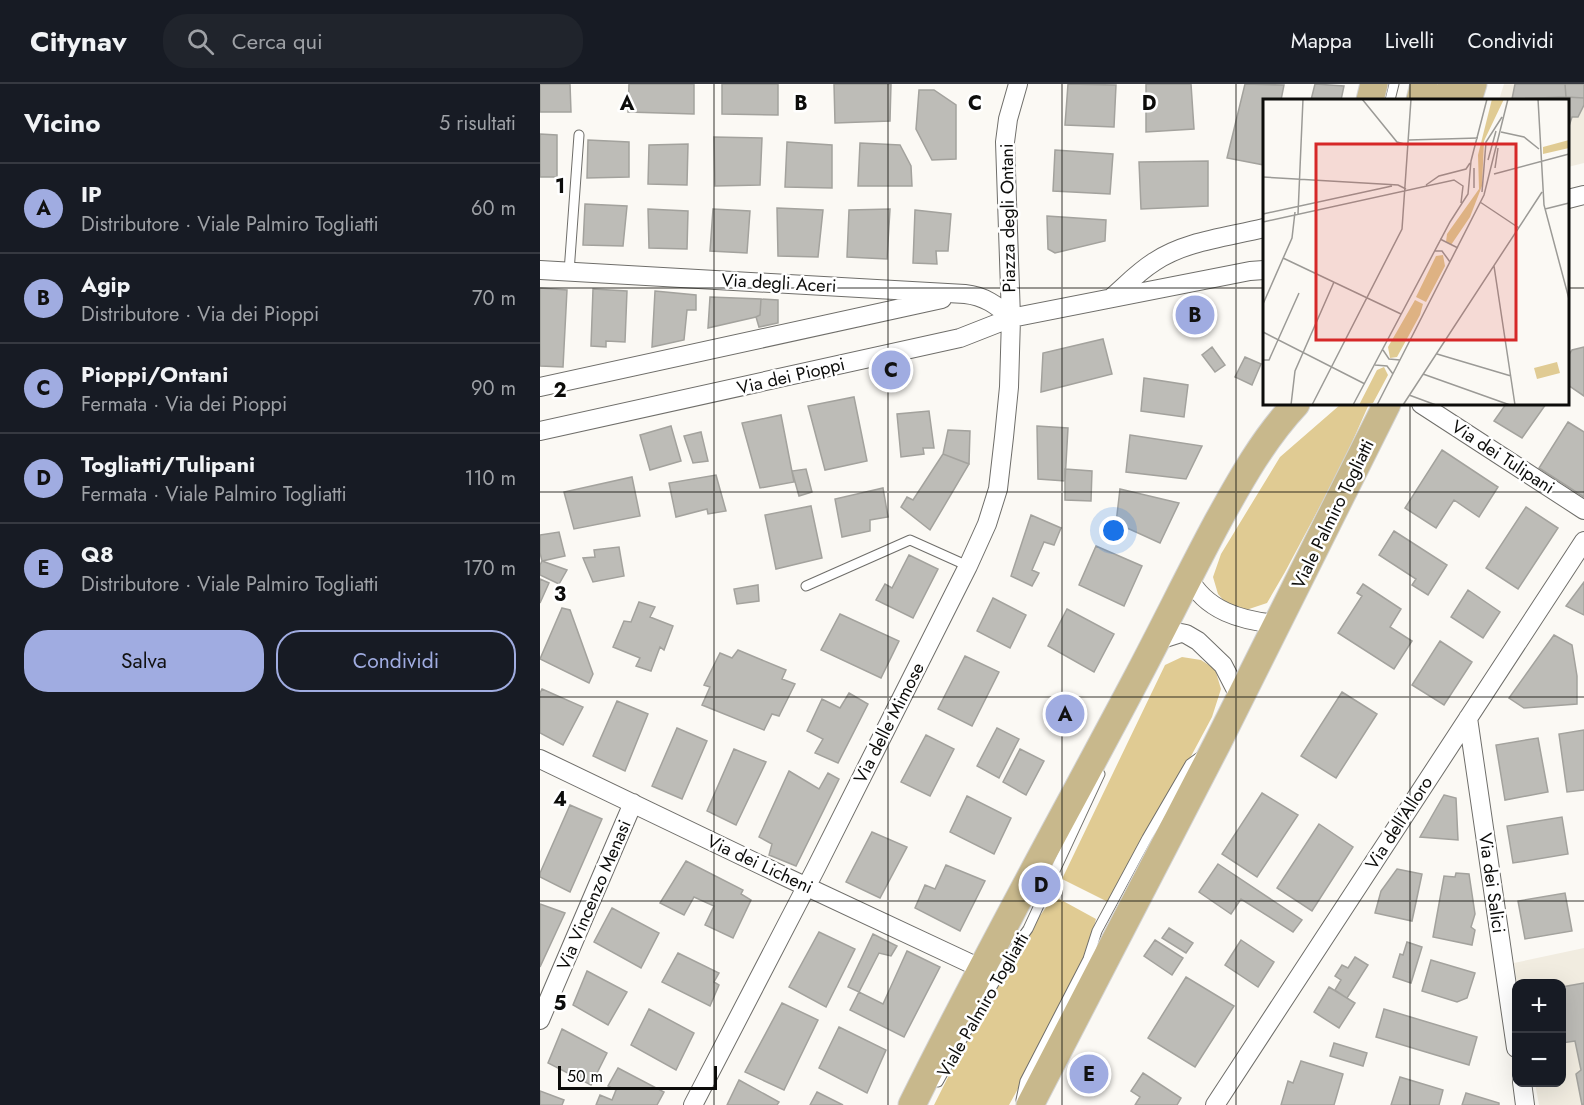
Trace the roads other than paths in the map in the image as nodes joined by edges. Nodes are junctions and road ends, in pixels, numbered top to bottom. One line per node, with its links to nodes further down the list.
1 (1374, 84): 8 (main road)
2 (1394, 84): 9 (lane)
3 (1424, 84): 10 (main road)
4 (1452, 84): 11 (main road)
5 (1473, 84): 12 (main road)
6 (1490, 84): 13 (main road)
7 (1013, 85): 23 (street, Piazza degli Ontani)
8 (1370, 99)
9 (1390, 99)
10 (1420, 99)
11 (1447, 99)
12 (1468, 99)
13 (1486, 99)
14 (579, 135): 20 (lane)
15 (1584, 195): 16 (street)
16 (1569, 199)
17 (1263, 228): 22 (street)
18 (540, 270): 20 (street, Via degli Aceri)
19 (1263, 270): 22 (street, Via dei Pioppi)
20 (569, 272): 21 (street, Via degli Aceri)
21 (965, 294): 23 (street, Via degli Aceri); 24 (street)
22 (1110, 300): 23 (street, Via dei Pioppi)
23 (1011, 318): 28 (street, Via dei Pioppi); 31 (street, Via delle Mimose)
24 (540, 387)
25 (1295, 405): 32 (main road, Viale Palmiro Togliatti)
26 (1387, 405): 34 (main road, Viale Palmiro Togliatti)
27 (1423, 405): 29 (street, Via dei Tulipani)
28 (540, 431)
29 (1584, 510)
30 (1584, 541): 38 (street, Via dell'Alloro)
31 (968, 566): 33 (lane); 44 (street, Via delle Mimose)
32 (1188, 576): 34 (street); 35 (main road, Viale Palmiro Togliatti)
33 (806, 585)
34 (1278, 624): 37 (main road, Viale Palmiro Togliatti)
35 (1156, 642): 36 (main road, Viale Palmiro Togliatti); 37 (street)
36 (1139, 674): 39 (lane, Viale Palmiro Togliatti); 45 (main road, Viale Palmiro Togliatti)
37 (1240, 698): 40 (main road, Viale Palmiro Togliatti)
38 (1468, 718): 47 (street, Via dei Salici); 53 (street, Via dell'Alloro)
39 (1122, 729)
40 (1217, 744): 51 (lane, Viale Palmiro Togliatti); 52 (main road, Viale Palmiro Togliatti)
41 (540, 759): 43 (street, Via dei Licheni)
42 (1107, 760): 49 (lane, Viale Palmiro Togliatti)
43 (633, 803): 44 (street, Via dei Licheni); 46 (street, Via Vincenzo Menasi)
44 (806, 886): 45 (street, Via dei Licheni); 50 (street, Via delle Mimose)
45 (981, 968): 49 (main road, Viale Palmiro Togliatti)
46 (540, 1020)
47 (1514, 1033)
48 (1523, 1087): 54 (street)
49 (914, 1101)
50 (693, 1105)
51 (1019, 1105)
52 (1030, 1105)
53 (1215, 1105)
54 (1526, 1105)

